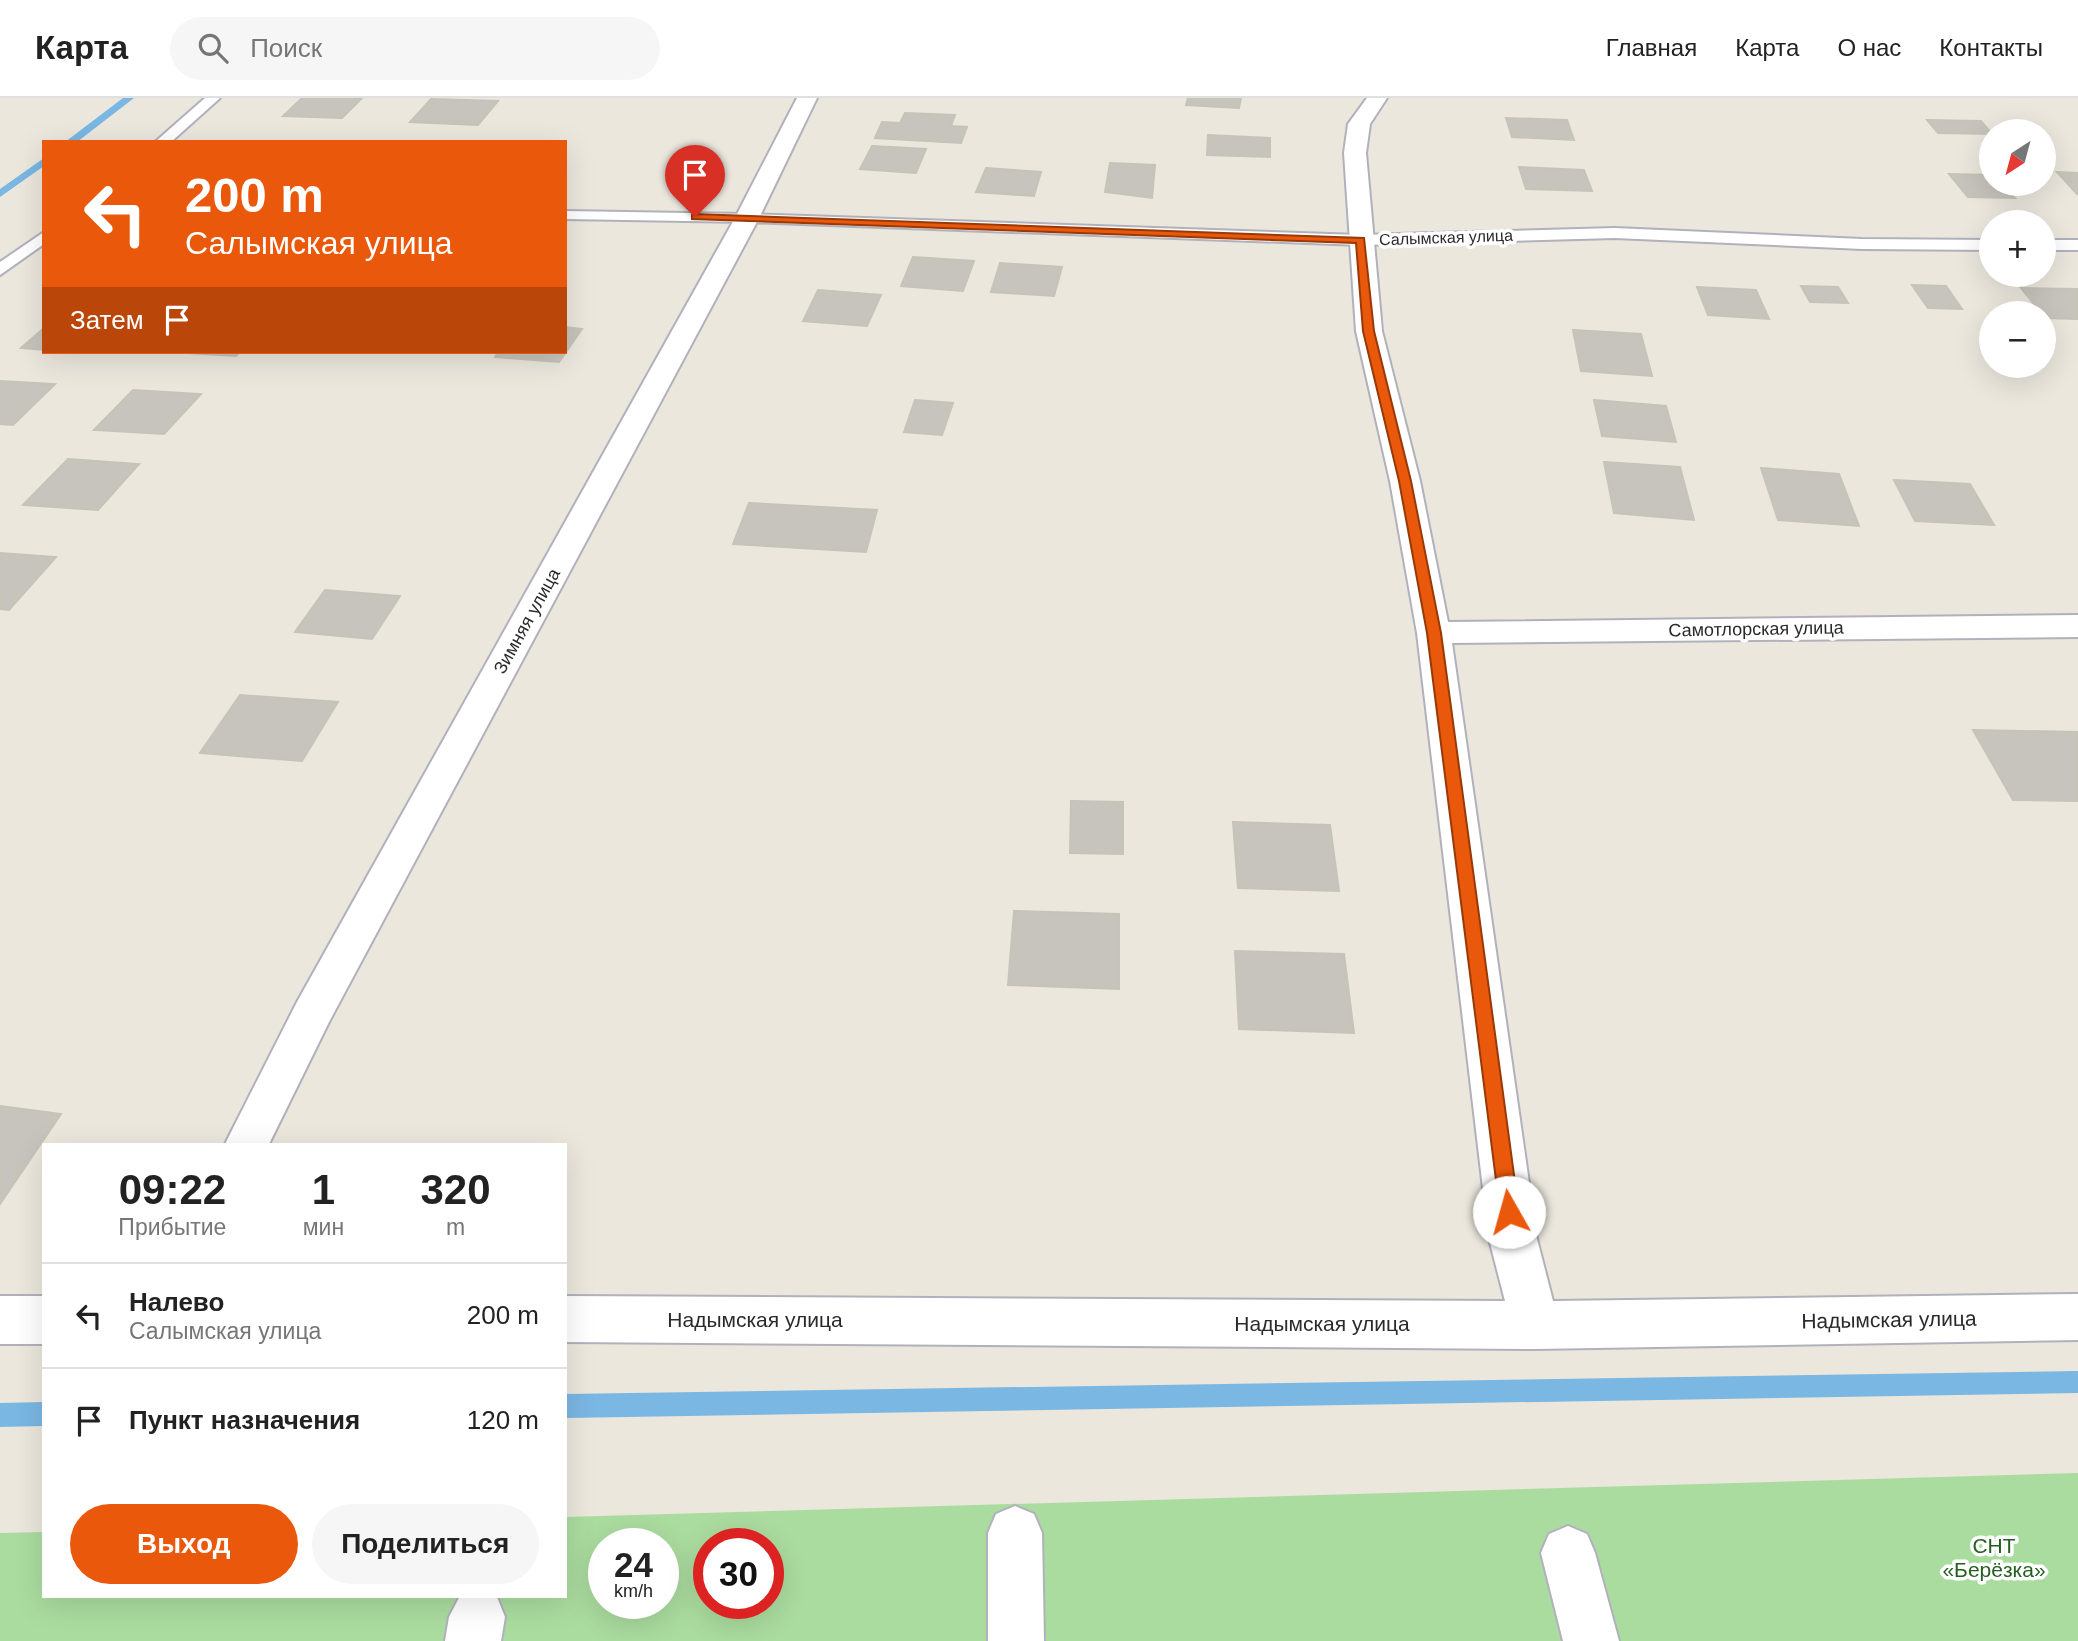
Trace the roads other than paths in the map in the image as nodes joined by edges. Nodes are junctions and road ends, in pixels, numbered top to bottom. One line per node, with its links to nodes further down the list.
1 (213, 98): 4 (lane)
2 (807, 98): 6 (street, Зимняя улица)
3 (1377, 98): 8 (street)
4 (164, 140)
5 (567, 215): 6 (lane, Салымская улица)
6 (747, 218): 8 (lane, Салымская улица); 15 (street, Зимняя улица)
7 (42, 238): 12 (lane)
8 (1360, 240): 9 (lane, Салымская улица); 14 (street)
9 (1979, 245)
10 (2056, 245): 11 (lane)
11 (2078, 245)
12 (0, 270)
13 (2078, 626): 14 (street, Самотлорская улица)
14 (1434, 633): 20 (street)
15 (248, 1143)
16 (2078, 1317): 20 (street, Надымская улица)
17 (567, 1319): 20 (street, Надымская улица)
18 (0, 1320): 19 (street)
19 (42, 1320)
20 (1535, 1325)
21 (1015, 1533): 23 (street)
22 (1568, 1553): 24 (street)
23 (1016, 1641)
24 (1591, 1641)

